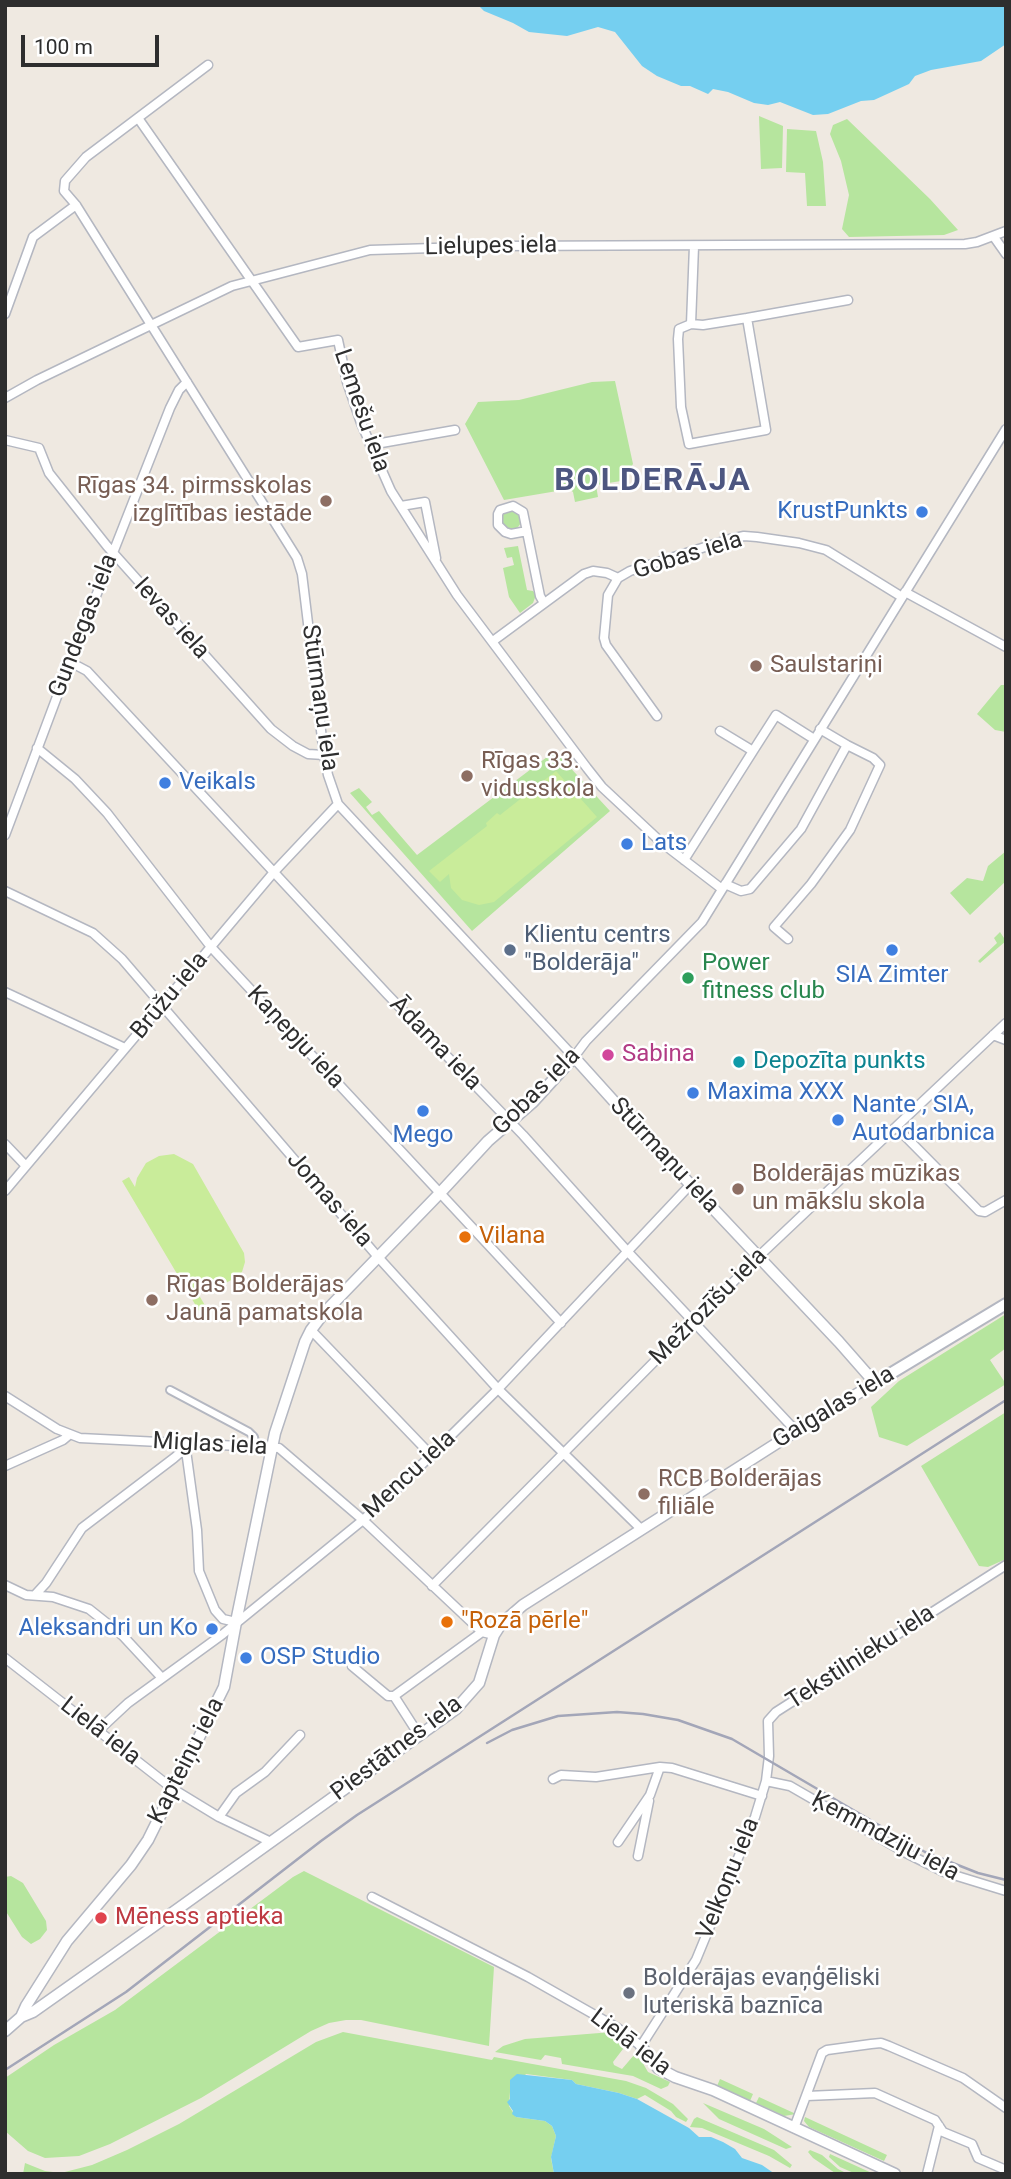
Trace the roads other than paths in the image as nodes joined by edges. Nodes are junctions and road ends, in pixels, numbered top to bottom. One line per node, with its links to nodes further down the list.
1 (208, 65): 2 (street, Stūrmaņu iela)
2 (138, 118): 3 (street, Stūrmaņu iela); 8 (street, Lemešu iela)
3 (76, 205): 10 (street); 12 (street, Stūrmaņu iela)
4 (1006, 231): 5 (street, Lielupes iela)
5 (994, 237): 6 (street, Lielupes iela); 7 (street)
6 (694, 246): 8 (street, Lielupes iela); 13 (street)
7 (1006, 254)
8 (251, 280): 12 (street, Lielupes iela); 19 (street, Lemešu iela)
9 (848, 300): 11 (street)
10 (5, 314)
11 (747, 318): 13 (street); 13 (street)
12 (152, 324): 14 (street, Stūrmaņu iela); 15 (street, Lielupes iela)
13 (691, 324)
14 (187, 382): 22 (street, Gundegas iela); 37 (street, Stūrmaņu iela)
15 (5, 398)
16 (455, 429): 19 (street)
17 (1006, 429): 25 (street, Gobas iela)
18 (5, 440): 22 (street, Ievas iela)
19 (370, 445): 20 (street, Lemešu iela)
20 (401, 506): 23 (street, Lemešu iela); 23 (street)
21 (527, 531): 26 (street)
22 (113, 553): 29 (street, Gundegas iela); 37 (street, Ievas iela)
23 (437, 564): 27 (street, Lemešu iela)
24 (618, 578): 25 (street, Gobas iela); 26 (street); 30 (street, Gobas iela)
25 (903, 595): 28 (street); 31 (street, Gobas iela)
26 (544, 603): 27 (street)
27 (493, 641): 40 (street, Lemešu iela)
28 (1006, 647)
29 (70, 662): 35 (street, Gundegas iela); 41 (street, Ādama iela)
30 (657, 716)
31 (820, 729): 33 (street, Gobas iela); 34 (street)
32 (720, 731): 36 (street)
33 (814, 739): 36 (street); 42 (street, Gobas iela)
34 (848, 745): 42 (street); 44 (street)
35 (37, 748): 39 (street, Gundegas iela); 45 (street, Kaņepju iela)
36 (753, 751): 40 (street)
37 (324, 755): 38 (street, Stūrmaņu iela)
38 (338, 804): 41 (street, Brūžu iela); 52 (street, Stūrmaņu iela)
39 (5, 835)
40 (684, 860): 42 (street, Lemešu iela)
41 (274, 872): 45 (street, Brūžu iela); 53 (street, Ādama iela)
42 (723, 886): 52 (street, Gobas iela)
43 (5, 891): 47 (street, Jomas iela)
44 (788, 939)
45 (211, 947): 47 (street, Brūžu iela); 59 (street, Kaņepju iela)
46 (5, 992): 51 (street)
47 (160, 1006): 51 (street, Brūžu iela); 62 (street, Jomas iela)
48 (1006, 1023): 49 (street, Mežrozīšu iela)
49 (993, 1035): 50 (street); 54 (street, Mežrozīšu iela)
50 (1006, 1040)
51 (125, 1048): 56 (street, Brūžu iela)
52 (574, 1057): 53 (street, Gobas iela); 57 (street, Stūrmaņu iela)
53 (508, 1121): 59 (street, Gobas iela); 61 (street, Ādama iela)
54 (896, 1127): 60 (street); 63 (street, Mežrozīšu iela)
55 (5, 1144): 56 (street)
56 (26, 1166): 58 (street, Brūžu iela)
57 (691, 1184): 61 (street, Mencu iela); 63 (street, Stūrmaņu iela)
58 (5, 1191)
59 (440, 1193): 62 (street, Gobas iela); 65 (street, Kaņepju iela)
60 (1006, 1200)
61 (628, 1252): 65 (street, Mencu iela); 66 (street, Ādama iela)
62 (378, 1257): 67 (street, Gobas iela); 69 (street, Jomas iela)
63 (758, 1257): 66 (street, Mežrozīšu iela); 68 (street, Stūrmaņu iela)
64 (1006, 1304): 68 (main road, Gaigalas iela)
65 (561, 1323): 69 (street, Mencu iela)
66 (695, 1323): 72 (street, Ādama iela); 77 (street, Mežrozīšu iela)
67 (311, 1330): 76 (street, Gobas iela); 78 (street)
68 (875, 1383): 72 (street, Gaigalas iela)
69 (498, 1389): 77 (street, Jomas iela); 78 (street, Mencu iela)
70 (170, 1390): 75 (street)
71 (5, 1396): 73 (street, Miglas iela)
72 (796, 1431): 81 (street, Gaigalas iela)
73 (69, 1435): 74 (street, Miglas iela); 79 (street)
74 (185, 1443): 75 (street, Miglas iela); 85 (street); 86 (street)
75 (256, 1446): 76 (street, Miglas iela)
76 (272, 1447): 80 (street, Miglas iela); 86 (street, Kapteiņu iela)
77 (563, 1453): 81 (street, Jomas iela); 84 (street, Mežrozīšu iela)
78 (432, 1456): 80 (street, Mencu iela)
79 (5, 1466)
80 (363, 1520): 84 (street, Miglas iela); 86 (street, Mencu iela)
81 (642, 1529): 88 (street, Gaigalas iela)
82 (1006, 1565): 98 (street, Tekstilnieku iela)
83 (5, 1585): 85 (street)
84 (432, 1586): 87 (street, Miglas iela)
85 (35, 1595): 91 (street)
86 (236, 1622): 91 (street, Mencu iela); 99 (street, Kapteiņu iela)
87 (482, 1632): 88 (street); 92 (street)
88 (494, 1635): 95 (street, Piestātnes iela)
89 (5, 1658): 93 (street, Lielā iela)
90 (352, 1666): 92 (street)
91 (162, 1678): 93 (street, Mencu iela)
92 (394, 1696): 95 (street)
93 (99, 1731): 99 (street, Lielā iela)
94 (300, 1735): 102 (street)
95 (419, 1735): 103 (street, Piestātnes iela)
96 (660, 1767): 97 (street); 100 (street); 101 (street)
97 (553, 1779)
98 (766, 1781): 101 (street, Velkoņu iela); 106 (street, Ķemmdziju iela)
99 (173, 1789): 102 (street, Lielā iela); 108 (street, Kapteiņu iela)
100 (650, 1795): 104 (street); 105 (street)
101 (762, 1796): 110 (street, Velkoņu iela)
102 (219, 1817): 103 (street, Lielā iela)
103 (271, 1842): 108 (street, Piestātnes iela)
104 (618, 1842)
105 (638, 1856)
106 (1006, 1891)
107 (372, 1898): 110 (street, Lielā iela)
108 (21, 2017): 109 (street, Kapteiņu iela)
109 (5, 2031)
110 (642, 2046): 114 (street, Lielā iela)
111 (807, 2096): 112 (street); 113 (street); 114 (street)
112 (1006, 2108)
113 (939, 2126): 115 (street); 117 (street)
114 (794, 2128): 116 (street, Lielā iela)
115 (1006, 2170)
116 (895, 2174)
117 (927, 2174)

